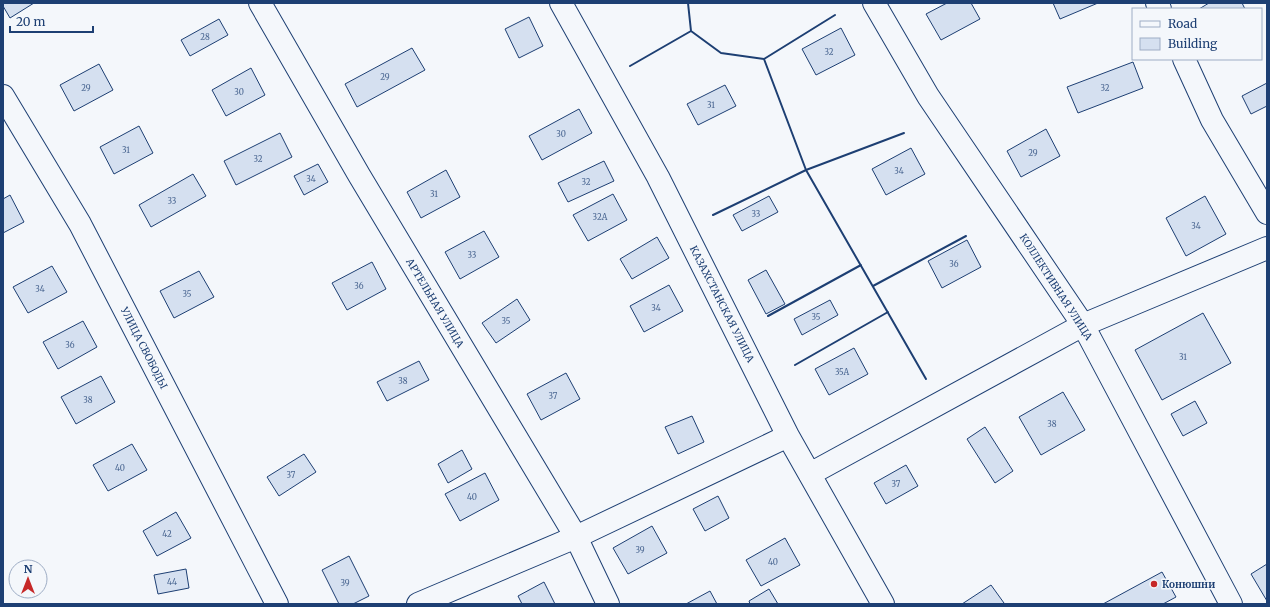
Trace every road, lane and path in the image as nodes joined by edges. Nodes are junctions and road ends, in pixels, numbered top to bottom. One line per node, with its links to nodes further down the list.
1 (260, 3): 11 (street, АРТЕЛЬНАЯ УЛИЦА)
2 (561, 3): 9 (street, КАЗАХСТАНСКАЯ УЛИЦА)
3 (874, 3): 8 (street, КОЛЛЕКТИВНАЯ УЛИЦА)
4 (1184, 60): 6 (street)
5 (3, 96): 12 (street, УЛИЦА СВОБОДЫ)
6 (1267, 213)
7 (1267, 248): 8 (street)
8 (1083, 325): 10 (street); 16 (street, КОЛЛЕКТИВНАЯ УЛИЦА)
9 (788, 436): 10 (street, КАЗАХСТАНСКАЯ УЛИЦА); 11 (street)
10 (810, 474): 15 (street, КАЗАХСТАНСКАЯ УЛИЦА)
11 (576, 537): 13 (street); 14 (street, АРТЕЛЬНАЯ УЛИЦА)
12 (277, 604)
13 (418, 604)
14 (608, 604)
15 (883, 604)
16 (1231, 604)

